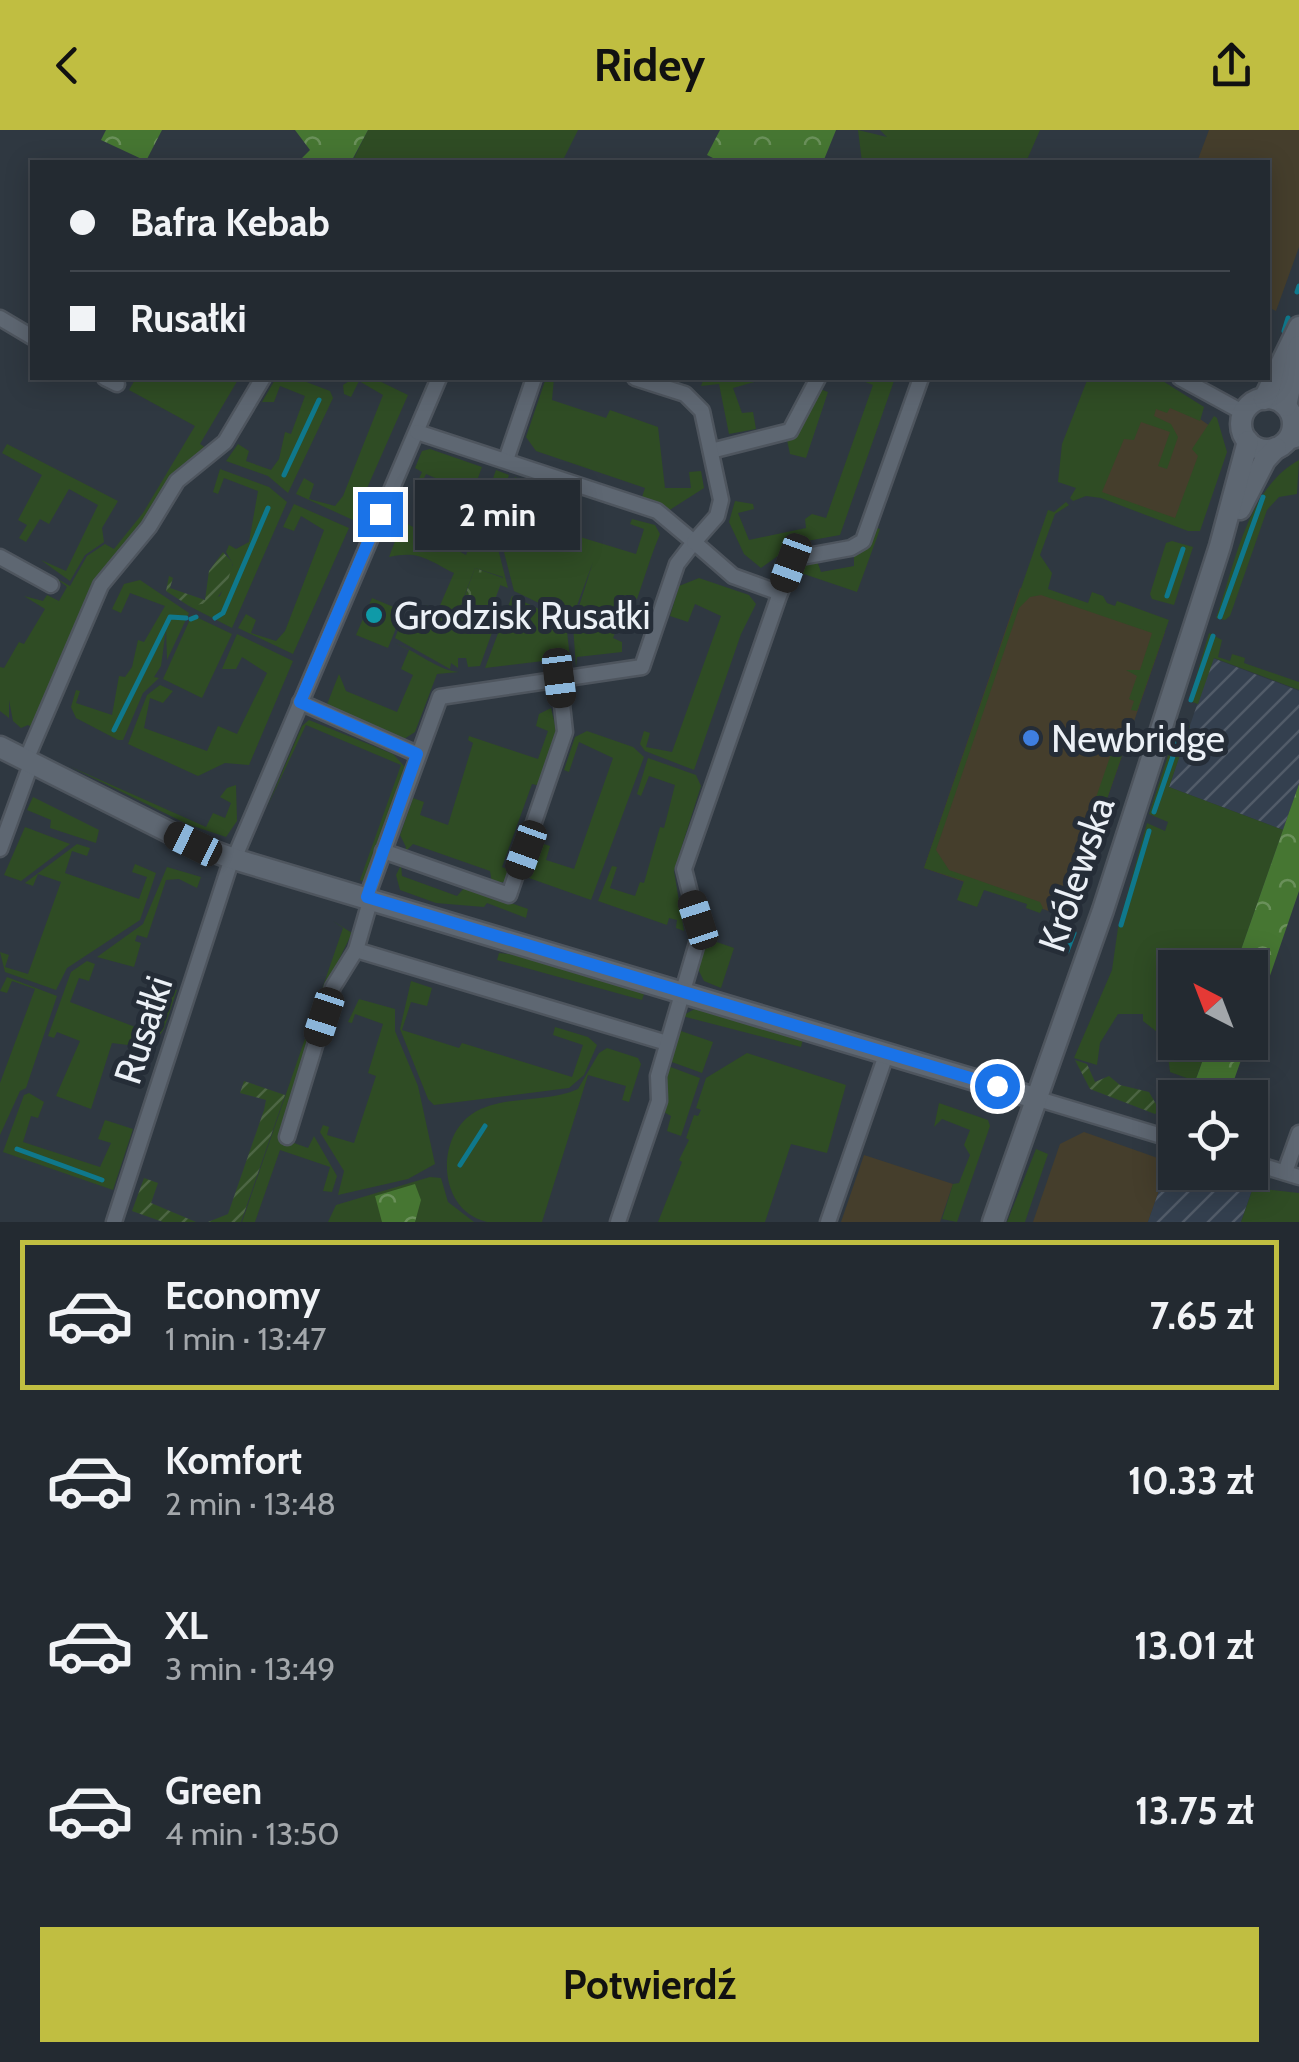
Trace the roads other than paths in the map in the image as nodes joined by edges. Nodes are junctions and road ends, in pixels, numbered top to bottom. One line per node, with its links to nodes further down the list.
1 (0, 318): 3 (street)
2 (1299, 327): 12 (main road)
3 (30, 336)
4 (1299, 346): 14 (main road)
5 (262, 380): 29 (street)
6 (439, 380): 15 (street, Rusałki)
7 (533, 380): 19 (street)
8 (640, 380): 18 (street)
9 (817, 380): 18 (street)
10 (920, 380): 24 (street)
11 (1184, 380): 13 (street)
12 (1264, 398): 13 (main road); 14 (main road)
13 (1244, 412): 16 (main road)
14 (1292, 413): 17 (main road)
15 (417, 432): 19 (street); 26 (street, Rusałki)
16 (1248, 442): 17 (main road); 21 (main road, Królewska)
17 (1287, 444): 21 (main road, Królewska)
18 (711, 451): 20 (street)
19 (506, 460): 20 (street)
20 (694, 542): 24 (street); 25 (street)
21 (1220, 546): 38 (main road, Królewska)
22 (0, 557): 23 (street)
23 (51, 586)
24 (780, 594): 35 (street)
25 (559, 678): 28 (street); 31 (street)
26 (300, 702): 28 (street); 32 (street, Rusałki)
27 (0, 746): 29 (main road)
28 (417, 754): 31 (street)
29 (29, 762): 30 (street); 32 (main road)
30 (0, 849)
31 (383, 850): 33 (street)
32 (233, 858): 33 (main road); 44 (street, Rusałki)
33 (369, 898): 34 (street); 35 (main road)
34 (356, 950): 36 (street); 41 (street)
35 (682, 992): 36 (street); 37 (main road)
36 (667, 1043): 45 (street)
37 (887, 1052): 38 (main road); 46 (street)
38 (1035, 1098): 40 (street); 47 (main road, Królewska)
39 (1299, 1133): 43 (street)
40 (1158, 1135)
41 (287, 1137)
42 (1268, 1168): 43 (street)
43 (1292, 1175)
44 (114, 1222)
45 (618, 1222)
46 (828, 1222)
47 (993, 1222)

